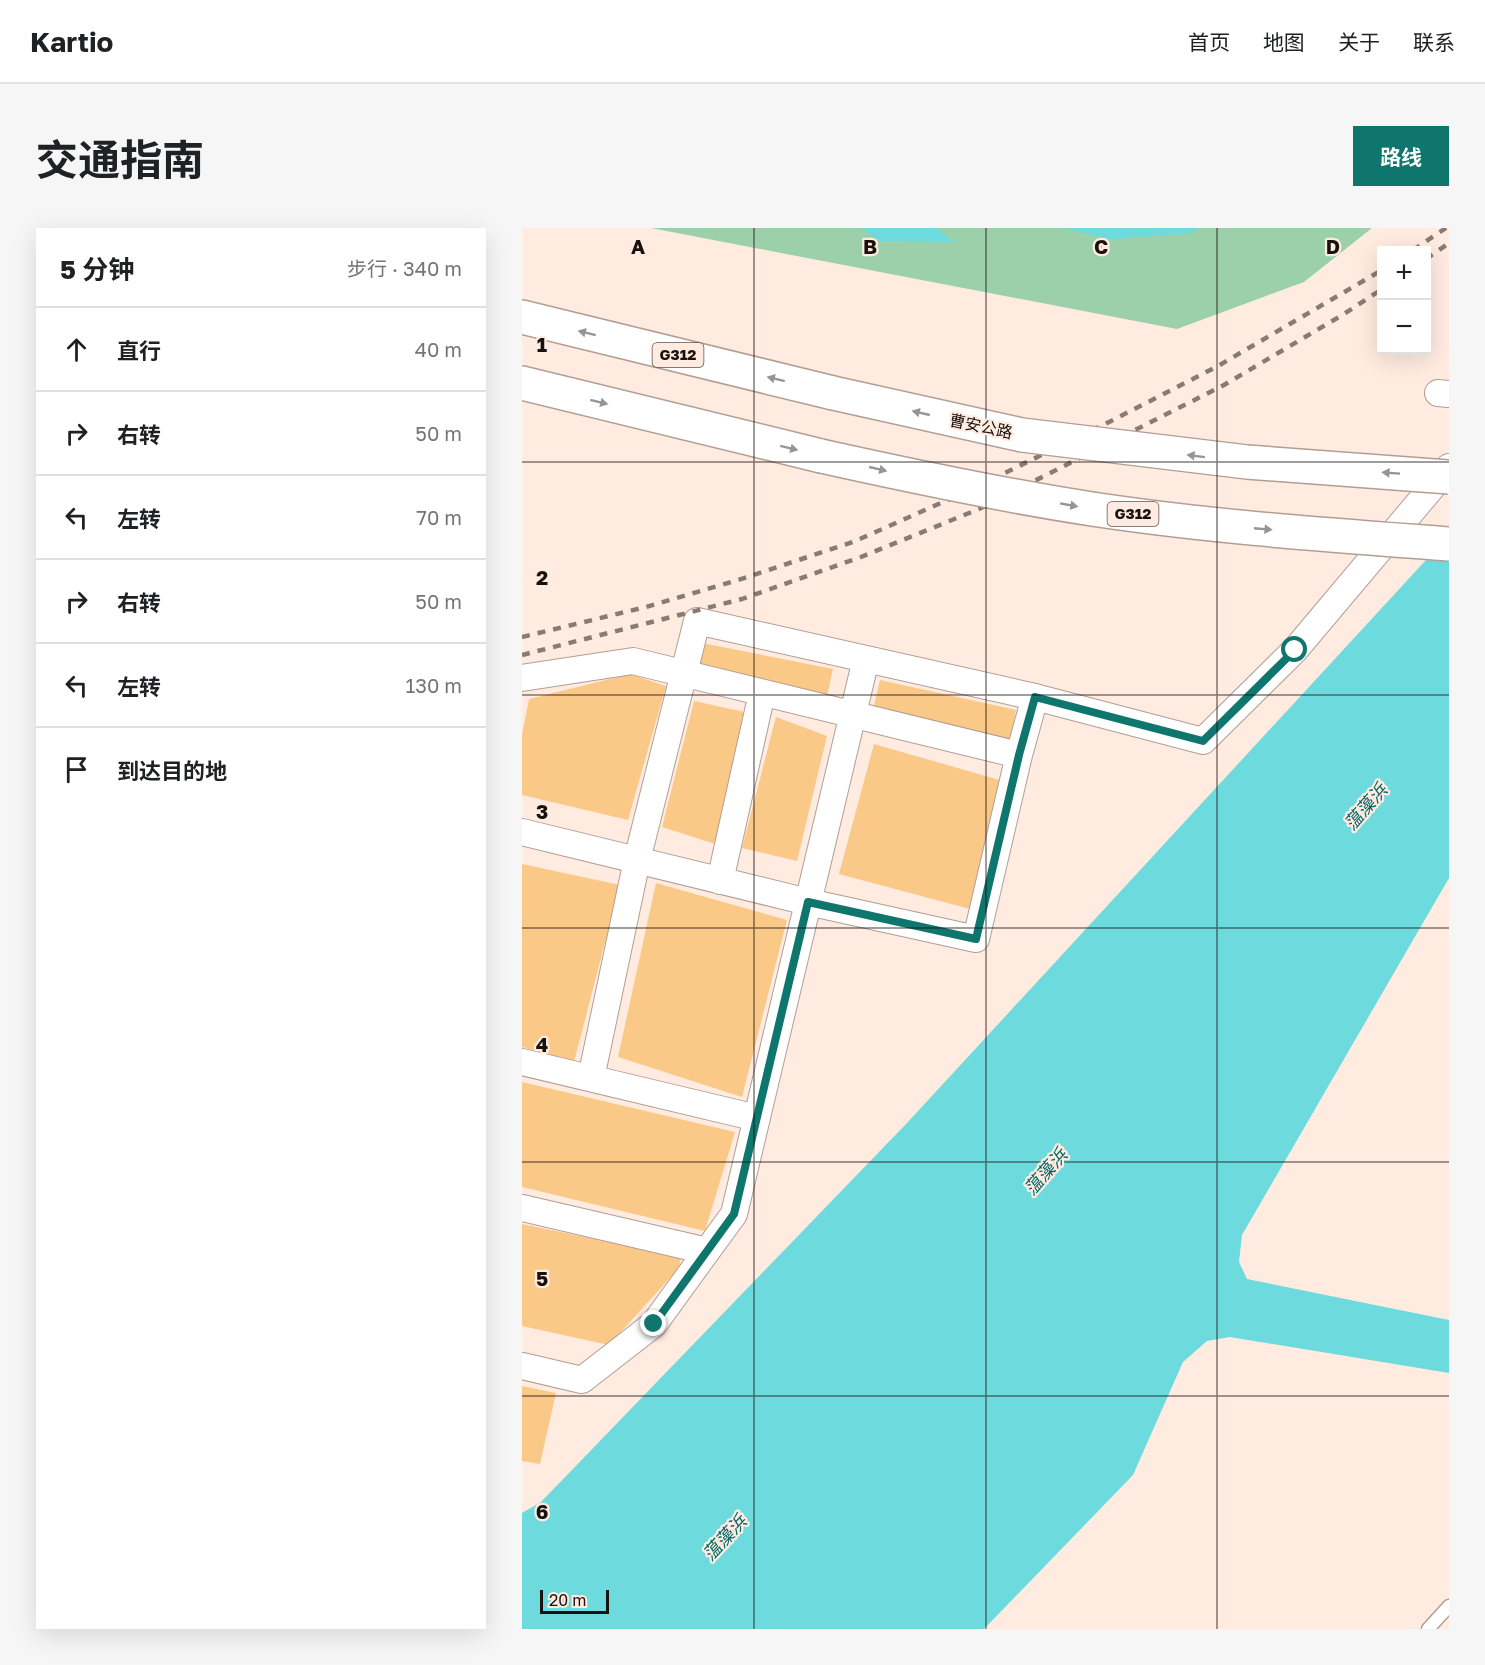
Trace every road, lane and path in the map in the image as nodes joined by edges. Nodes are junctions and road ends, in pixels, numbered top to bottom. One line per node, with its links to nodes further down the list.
1 (522, 316): 4 (highway, 曹安公路 / G312, one-way to 1, bridge)
2 (522, 383): 5 (highway, G312, one-way to 5, bridge)
3 (1449, 467): 10 (street)
4 (1449, 477)
5 (1449, 544)
6 (866, 659): 7 (street); 10 (street); 11 (street)
7 (685, 674): 8 (street); 9 (street); 14 (street)
8 (522, 678)
9 (762, 693): 11 (street); 15 (street)
10 (1035, 697): 12 (street)
11 (852, 716): 12 (street); 16 (street)
12 (1019, 755): 16 (street)
13 (522, 832): 14 (street)
14 (638, 860): 15 (street); 18 (street)
15 (720, 881): 16 (street)
16 (808, 902): 19 (street)
17 (522, 1062): 18 (street)
18 (591, 1078): 19 (street)
19 (757, 1118): 21 (street)
20 (522, 1208): 21 (street)
21 (707, 1251): 22 (street)
22 (522, 1366)
23 (1449, 1606): 24 (lane)
24 (1428, 1629)

